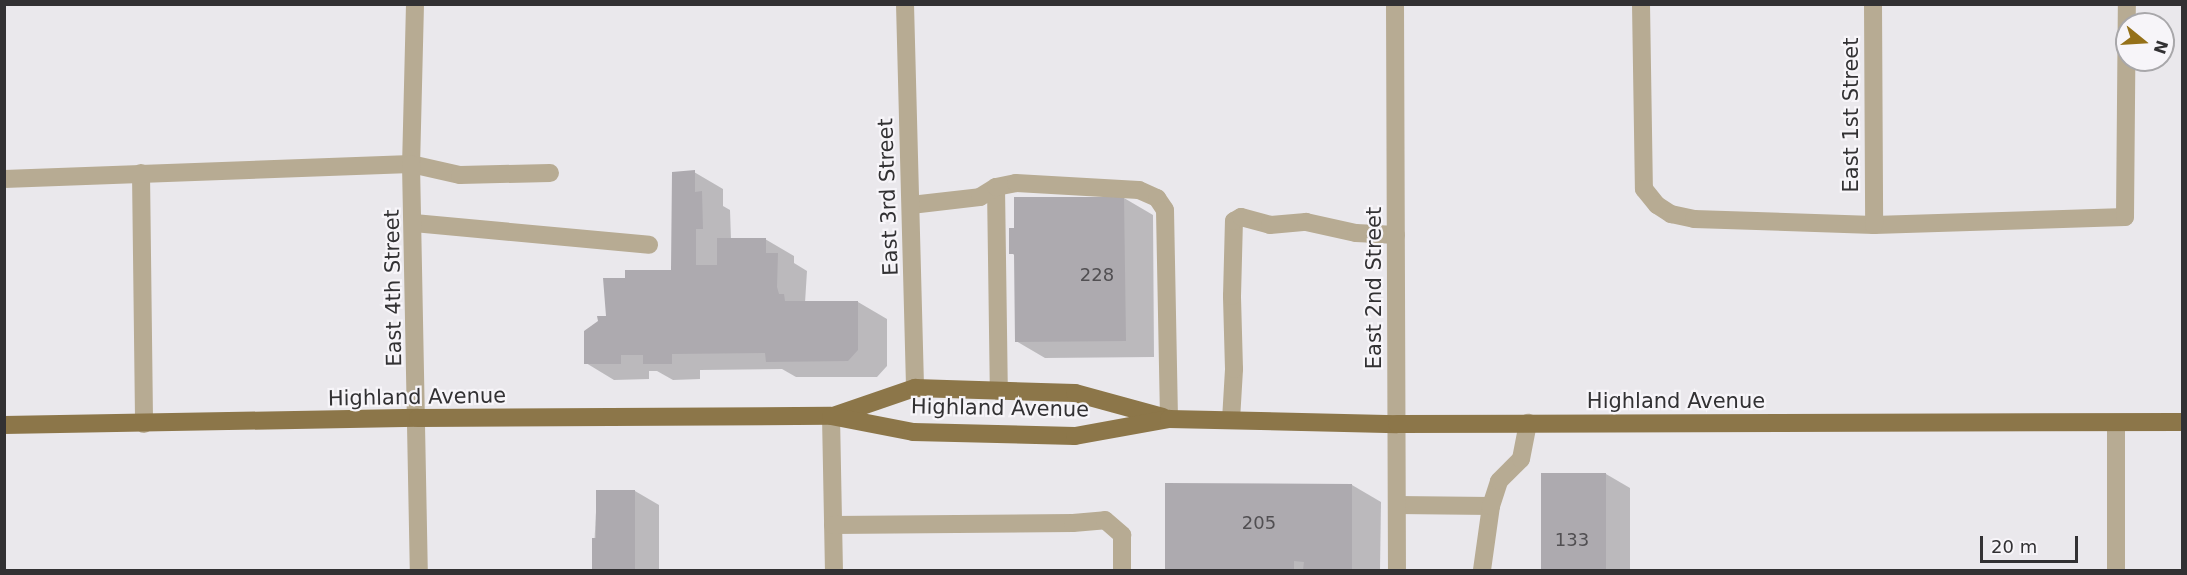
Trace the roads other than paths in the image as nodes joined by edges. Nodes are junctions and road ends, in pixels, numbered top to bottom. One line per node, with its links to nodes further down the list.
1 (415, 4): 7 (street, East 4th Street)
2 (905, 4): 12 (street, East 3rd Street)
3 (1395, 4): 15 (street, East 2nd Street)
4 (1641, 4): 14 (street)
5 (1873, 4): 14 (street, East 1st Street)
6 (2127, 4): 14 (street)
7 (411, 164): 8 (street); 9 (street); 13 (street, East 4th Street)
8 (141, 173): 10 (street); 25 (street)
9 (550, 173)
10 (4, 179)
11 (996, 187): 12 (street); 18 (street); 21 (street)
12 (912, 205): 17 (street, East 3rd Street)
13 (414, 223): 16 (street); 20 (street, East 4th Street)
14 (1874, 225)
15 (1396, 236): 22 (street); 26 (street, East 2nd Street)
16 (650, 245)
17 (915, 388): 18 (main road, Highland Avenue); 19 (main road, Highland Avenue)
18 (999, 391): 21 (main road, Highland Avenue)
19 (831, 416): 20 (main road, Highland Avenue); 21 (main road, Highland Avenue); 31 (street)
20 (418, 418): 25 (main road, Highland Avenue); 32 (street, East 4th Street)
21 (1169, 419): 22 (main road, Highland Avenue)
22 (1231, 420): 26 (main road, Highland Avenue)
23 (2182, 422): 27 (main road, Highland Avenue)
24 (1528, 423): 26 (main road, Highland Avenue); 27 (main road, Highland Avenue); 30 (street)
25 (144, 424): 28 (main road, Highland Avenue)
26 (1396, 424): 29 (street, East 2nd Street)
27 (2116, 424): 37 (street)
28 (4, 425)
29 (1397, 505): 30 (street); 35 (street, East 2nd Street)
30 (1491, 506): 36 (street)
31 (833, 525): 33 (street); 34 (street)
32 (419, 570)
33 (834, 570)
34 (1122, 570)
35 (1397, 570)
36 (1482, 570)
37 (2116, 570)

